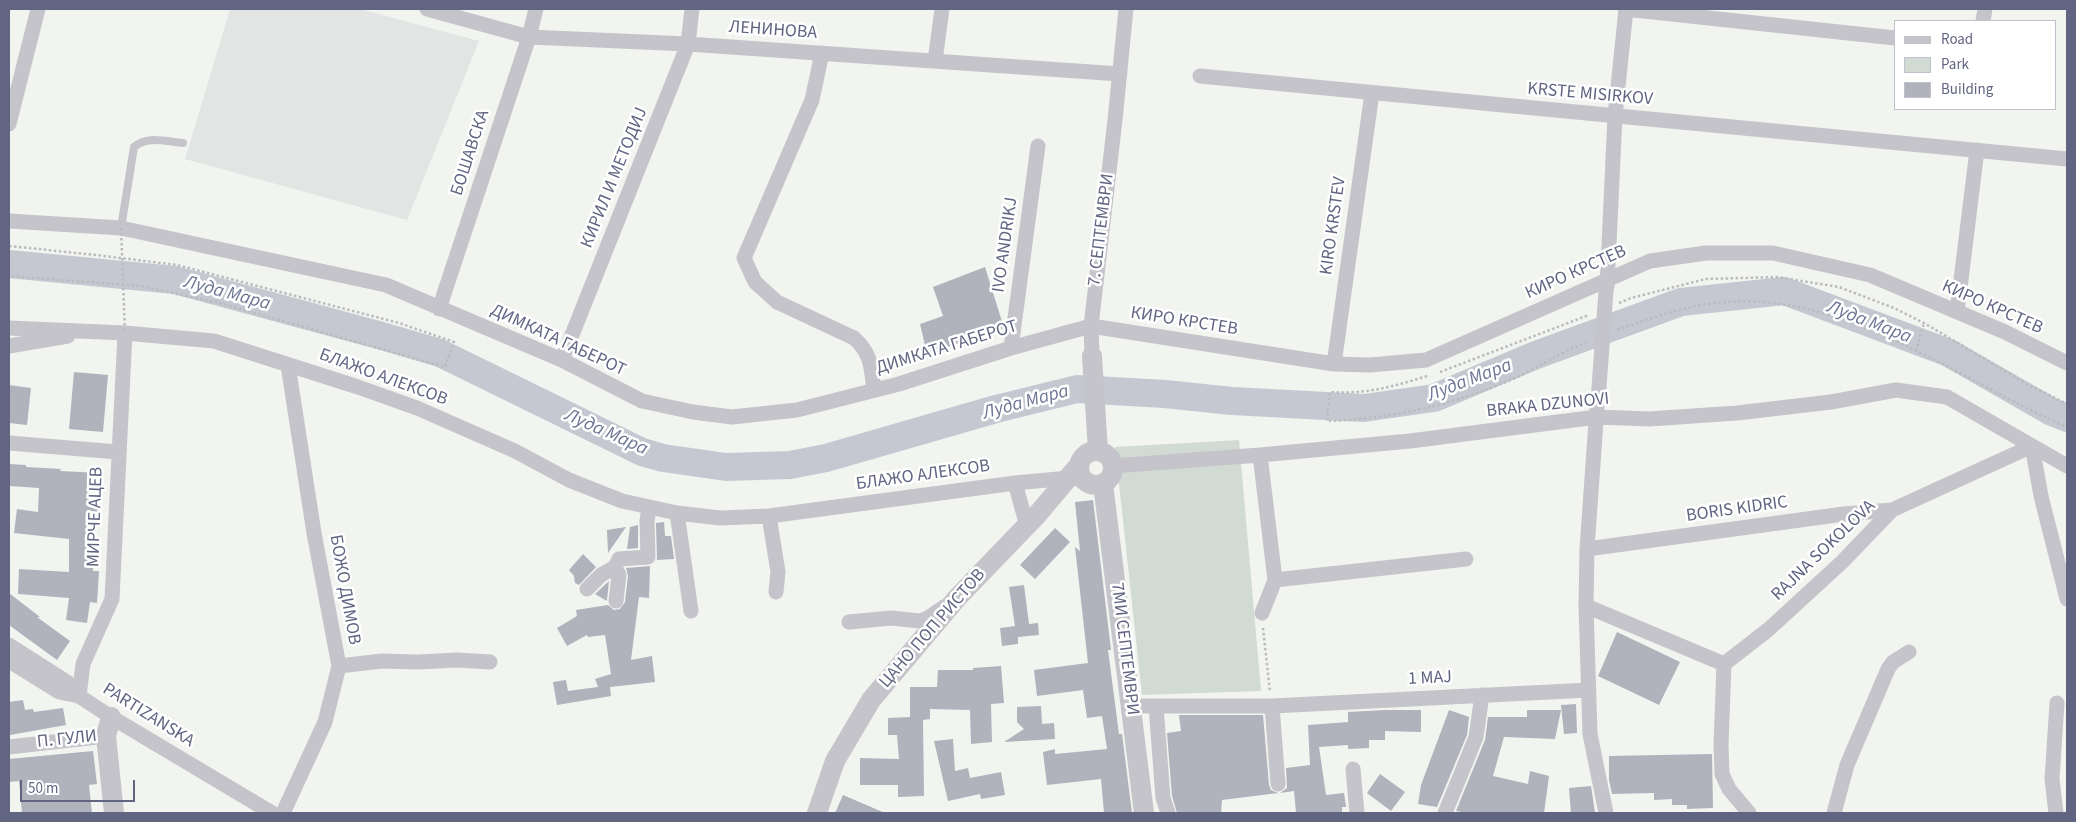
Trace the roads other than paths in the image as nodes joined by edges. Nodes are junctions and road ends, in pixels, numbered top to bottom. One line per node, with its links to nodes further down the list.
1 (38, 9): 17 (street)
2 (427, 9): 8 (street, ЛЕНИНОВА)
3 (536, 9): 8 (street, БОШАВСКА)
4 (692, 9): 10 (street, КИРИЛ И МЕТОДИЈ)
5 (942, 9): 12 (street)
6 (1126, 9): 13 (street, 7. СЕПТЕМВРИ)
7 (1626, 9): 9 (street); 16 (street)
8 (529, 37): 10 (street, ЛЕНИНОВА); 25 (street, БОШАВСКА)
9 (1894, 38)
10 (688, 44): 11 (street, ЛЕНИНОВА); 34 (street, КИРИЛ И МЕТОДИЈ)
11 (822, 53): 12 (street, ЛЕНИНОВА); 38 (street)
12 (935, 61): 13 (street, ЛЕНИНОВА)
13 (1120, 74): 27 (street, 7. СЕПТЕМВРИ)
14 (1200, 76): 15 (street, KRSTE MISIRKOV)
15 (1372, 93): 16 (street, KRSTE MISIRKOV); 36 (street, KIRO KRSTEV)
16 (1615, 116): 20 (street, KRSTE MISIRKOV); 24 (street)
17 (9, 124)
18 (183, 143): 23 (lane)
19 (1038, 146): 32 (street, IVO ANDRIKJ)
20 (1977, 150): 21 (street, KRSTE MISIRKOV); 26 (street)
21 (2067, 159)
22 (9, 221): 23 (street, ДИМКАТА ГАБЕРОТ)
23 (120, 228): 25 (street, ДИМКАТА ГАБЕРОТ)
24 (1607, 285): 26 (street, КИРО КРСТЕВ); 36 (street, КИРО КРСТЕВ); 39 (street, bridge)
25 (439, 309): 34 (street, ДИМКАТА ГАБЕРОТ)
26 (1957, 312): 35 (street, КИРО КРСТЕВ)
27 (1090, 326): 32 (street, ДИМКАТА ГАБЕРОТ); 33 (street, 7. СЕПТЕМВРИ); 36 (street, КИРО КРСТЕВ)
28 (9, 328): 29 (street, БЛАЖО АЛЕКСОВ)
29 (91, 332): 30 (street, БЛАЖО АЛЕКСОВ); 31 (street, БЛАЖО АЛЕКСОВ)
30 (125, 333): 37 (street, БЛАЖО АЛЕКСОВ); 43 (street, МИРЧЕ АЦЕВ)
31 (9, 346)
32 (1011, 348): 38 (street, ДИМКАТА ГАБЕРОТ)
33 (1092, 356): 42 (street, 7. СЕПТЕМВРИ)
34 (562, 360): 38 (street, ДИМКАТА ГАБЕРОТ)
35 (2067, 363)
36 (1334, 364)
37 (288, 365): 50 (street, БЛАЖО АЛЕКСОВ); 73 (street, БОЖО ДИМОВ)
38 (874, 390)
39 (1597, 417): 41 (street, BRAKA DZUNOVI); 44 (street, BRAKA DZUNOVI); 55 (street)
40 (9, 443): 43 (street)
41 (2032, 446): 46 (street); 51 (street, RAJNA SOKOLOVA); 62 (street)
42 (1098, 451): 45 (street); 47 (street)
43 (118, 452): 76 (street, МИРЧЕ АЦЕВ)
44 (1260, 455): 45 (street, BRAKA DZUNOVI); 58 (street)
45 (1113, 466): 49 (street)
46 (2067, 466)
47 (1077, 474): 48 (street, БЛАЖО АЛЕКСОВ); 49 (street); 54 (street, ЦАНО ПОП РИСТОВ)
48 (1015, 483): 53 (street, БЛАЖО АЛЕКСОВ); 54 (street)
49 (1103, 484): 78 (street, 7МИ СЕПТЕМВРИ)
50 (649, 508): 52 (street, БЛАЖО АЛЕКСОВ); 57 (street)
51 (1892, 510): 55 (street, BORIS KIDRIC); 72 (street, RAJNA SOKOLOVA)
52 (677, 513): 53 (street, БЛАЖО АЛЕКСОВ); 65 (street)
53 (769, 516): 60 (street)
54 (1027, 526): 61 (street, ЦАНО ПОП РИСТОВ)
55 (1587, 549): 64 (street)
56 (1466, 559): 58 (street)
57 (615, 568): 59 (street); 63 (street)
58 (1275, 580): 66 (street)
59 (587, 589)
60 (776, 592)
61 (957, 598): 67 (street); 88 (street, ЦАНО ПОП РИСТОВ)
62 (2067, 599)
63 (616, 600)
64 (1586, 606): 72 (street); 74 (street)
65 (691, 611)
66 (1262, 613)
67 (850, 622)
68 (9, 645): 76 (street, PARTIZANSKA)
69 (1909, 652): 95 (street)
70 (9, 661): 76 (street)
71 (490, 662): 73 (street)
72 (1724, 664): 94 (street)
73 (339, 666): 87 (street, БОЖО ДИМОВ)
74 (1589, 690): 75 (street, 1 MAJ); 93 (street)
75 (1482, 695): 80 (street, 1 MAJ); 92 (street)
76 (79, 696): 81 (street, PARTIZANSKA)
77 (2057, 703): 96 (street)
78 (1131, 706): 79 (street, 1 MAJ); 89 (street, 7МИ СЕПТЕМВРИ)
79 (1156, 706): 80 (street, 1 MAJ); 90 (street)
80 (1272, 706): 84 (street)
81 (108, 727): 82 (street, П. ГУЛИ); 85 (street); 86 (street, PARTIZANSKA)
82 (9, 747)
83 (1353, 769): 91 (street)
84 (1278, 784)
85 (114, 813)
86 (272, 813)
87 (283, 813)
88 (818, 813)
89 (1144, 813)
90 (1168, 813)
91 (1357, 813)
92 (1445, 813)
93 (1606, 813)
94 (1749, 813)
95 (1834, 813)
96 (2056, 813)

